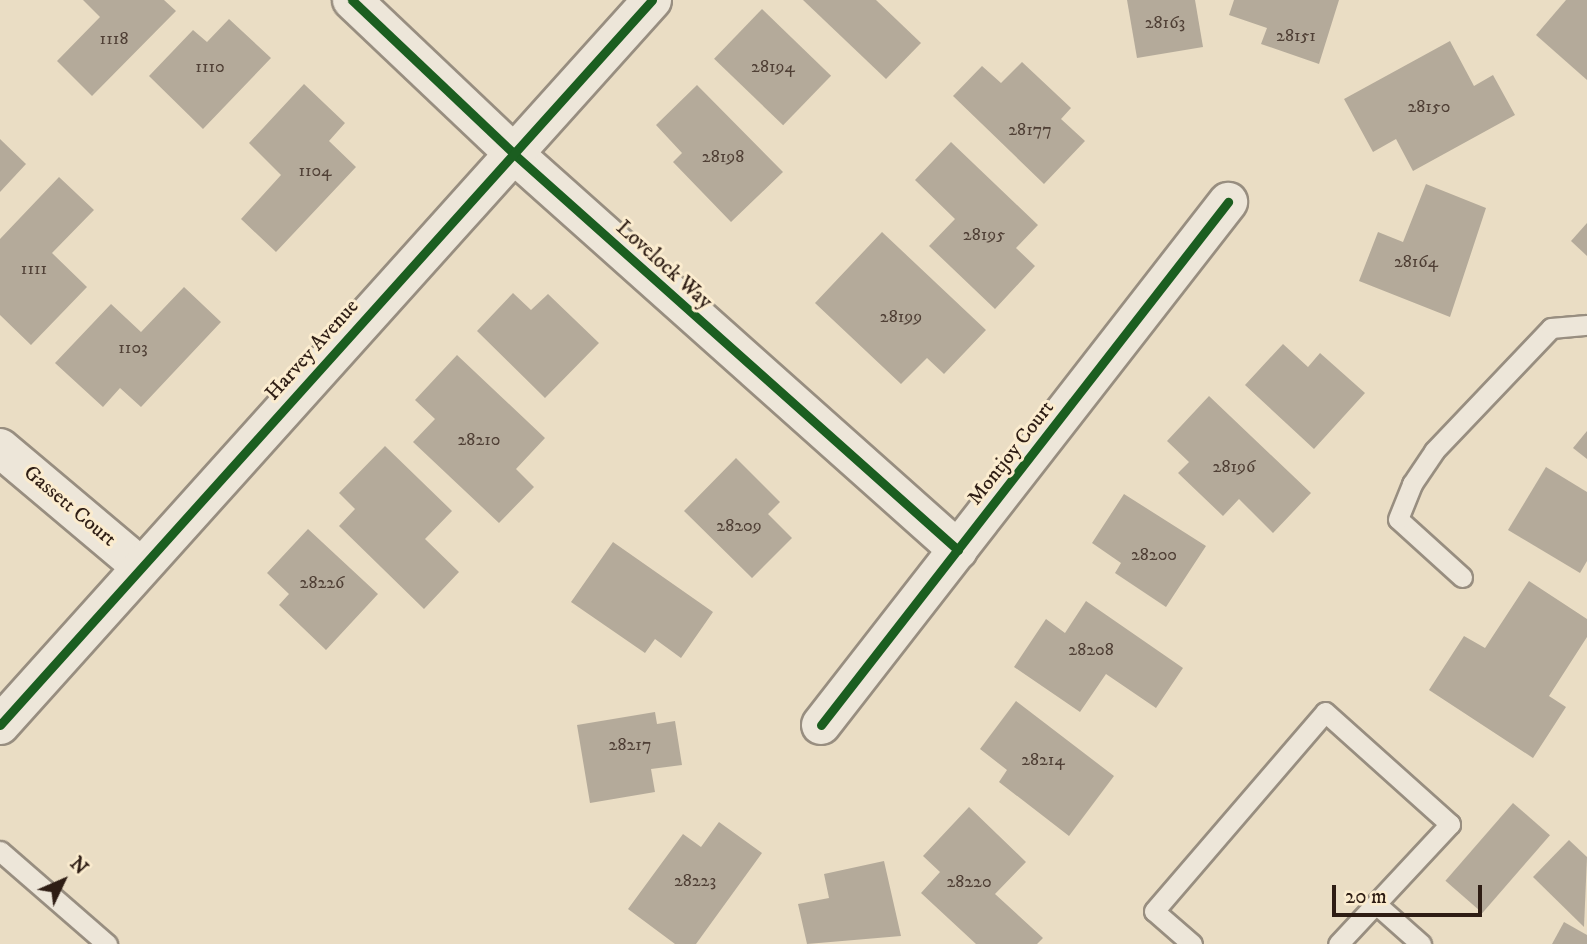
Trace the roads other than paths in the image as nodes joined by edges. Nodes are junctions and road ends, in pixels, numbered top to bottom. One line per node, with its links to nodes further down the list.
1 (352, 0): 3 (street, Lovelock Way)
2 (652, 0): 3 (street, Harvey Avenue)
3 (514, 154): 7 (street, Lovelock Way); 8 (street, Harvey Avenue)
4 (1228, 202): 7 (street, Montjoy Court)
5 (1587, 325): 9 (lane)
6 (0, 447): 8 (street, Gassett Court)
7 (958, 551): 11 (street, Montjoy Court)
8 (139, 565): 10 (street, Harvey Avenue)
9 (1462, 577)
10 (0, 725)
11 (821, 725)
12 (0, 851): 14 (lane)
13 (1377, 905): 15 (lane); 16 (lane); 17 (lane)
14 (107, 944)
15 (1192, 944)
16 (1338, 944)
17 (1421, 944)

